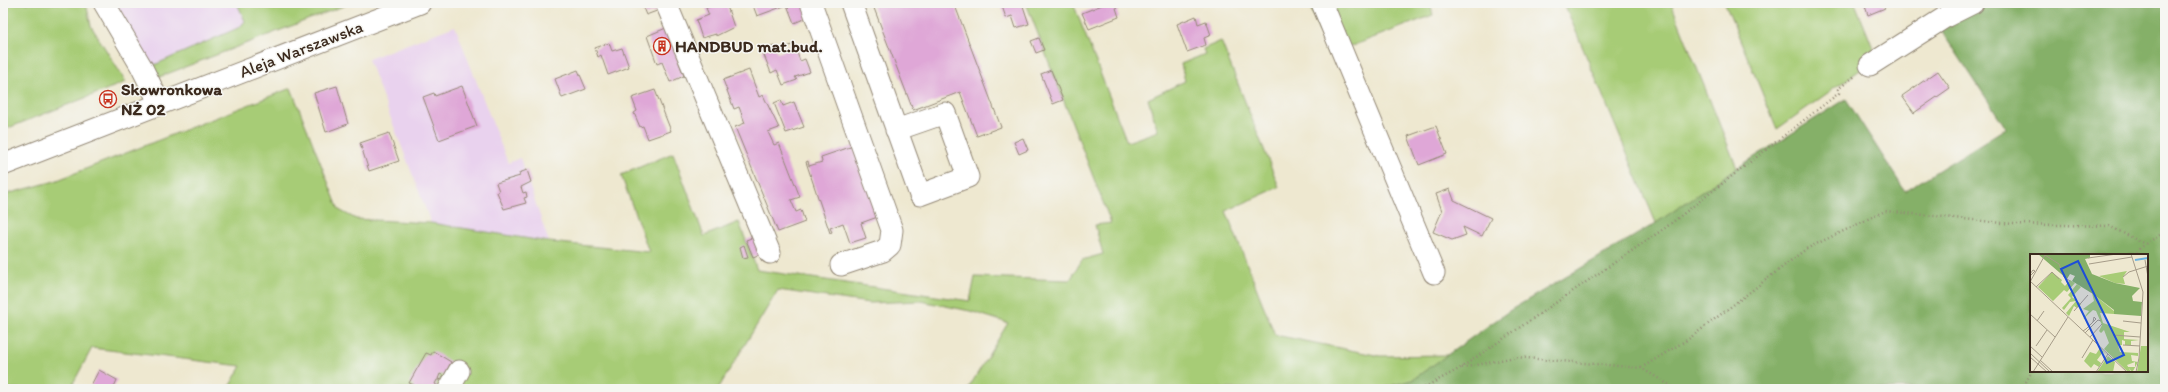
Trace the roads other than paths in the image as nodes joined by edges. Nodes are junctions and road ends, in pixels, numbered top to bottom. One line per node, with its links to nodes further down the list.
1 (104, 3): 9 (street)
2 (420, 3): 9 (street, Aleja Warszawska)
3 (666, 3): 12 (street)
4 (810, 3): 13 (street)
5 (851, 3): 10 (street)
6 (1322, 3): 14 (street)
7 (1973, 3): 8 (street)
8 (1870, 65)
9 (160, 104): 11 (street, Aleja Warszawska)
10 (896, 130)
11 (3, 165)
12 (770, 253)
13 (842, 265)
14 (1434, 273)

